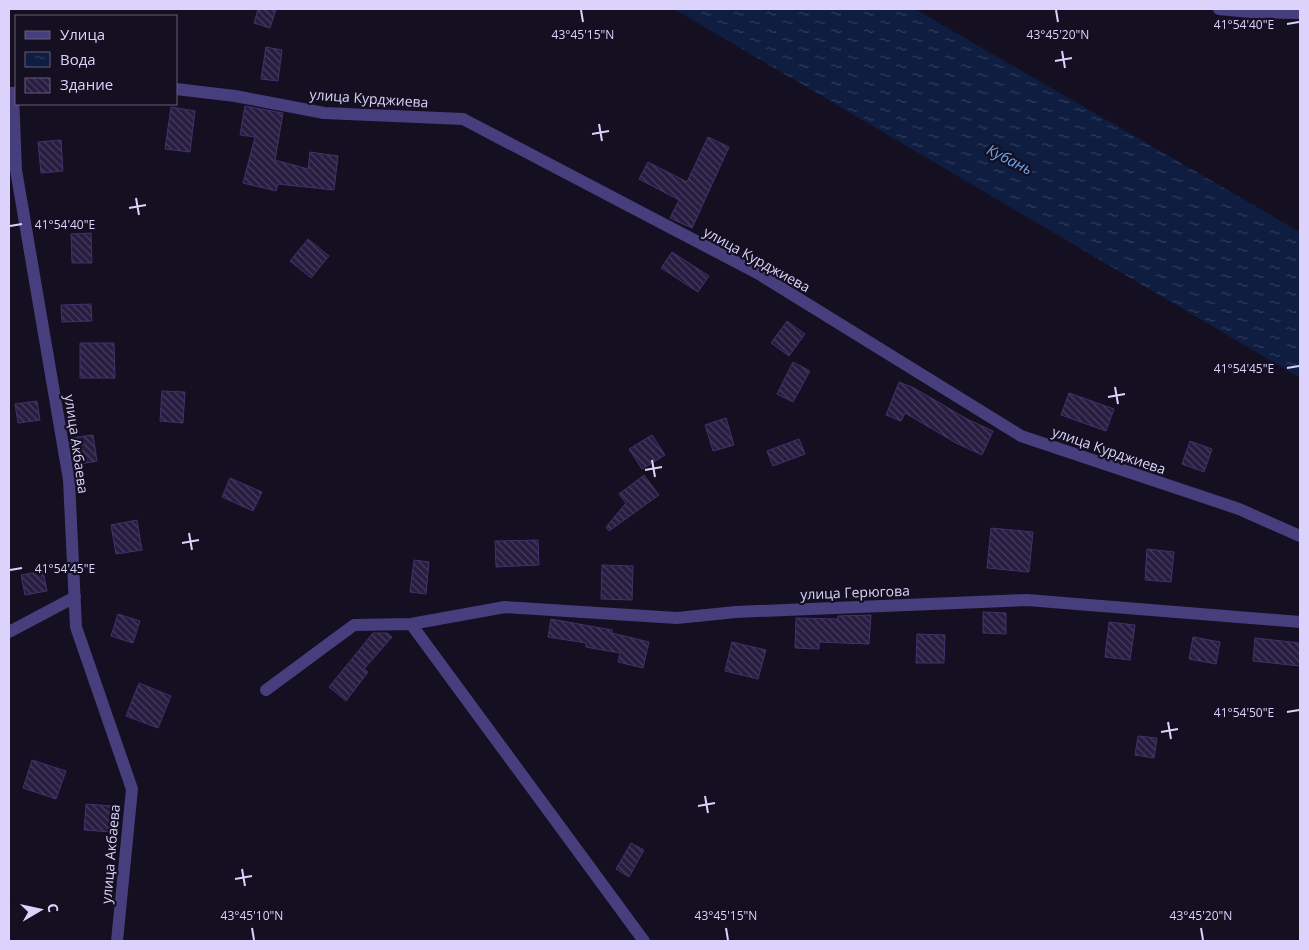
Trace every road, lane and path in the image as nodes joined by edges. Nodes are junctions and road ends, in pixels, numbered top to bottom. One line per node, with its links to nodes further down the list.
1 (1220, 9): 2 (street)
2 (1300, 13)
3 (178, 89): 5 (street, улица Курджиева)
4 (13, 93): 6 (street, улица Акбаева)
5 (1300, 536)
6 (75, 597): 9 (street); 11 (street, улица Акбаева)
7 (1300, 622): 8 (street, улица Герюгова)
8 (411, 624): 10 (street, улица Герюгова); 12 (street)
9 (9, 632)
10 (266, 690)
11 (117, 941)
12 (644, 941)

